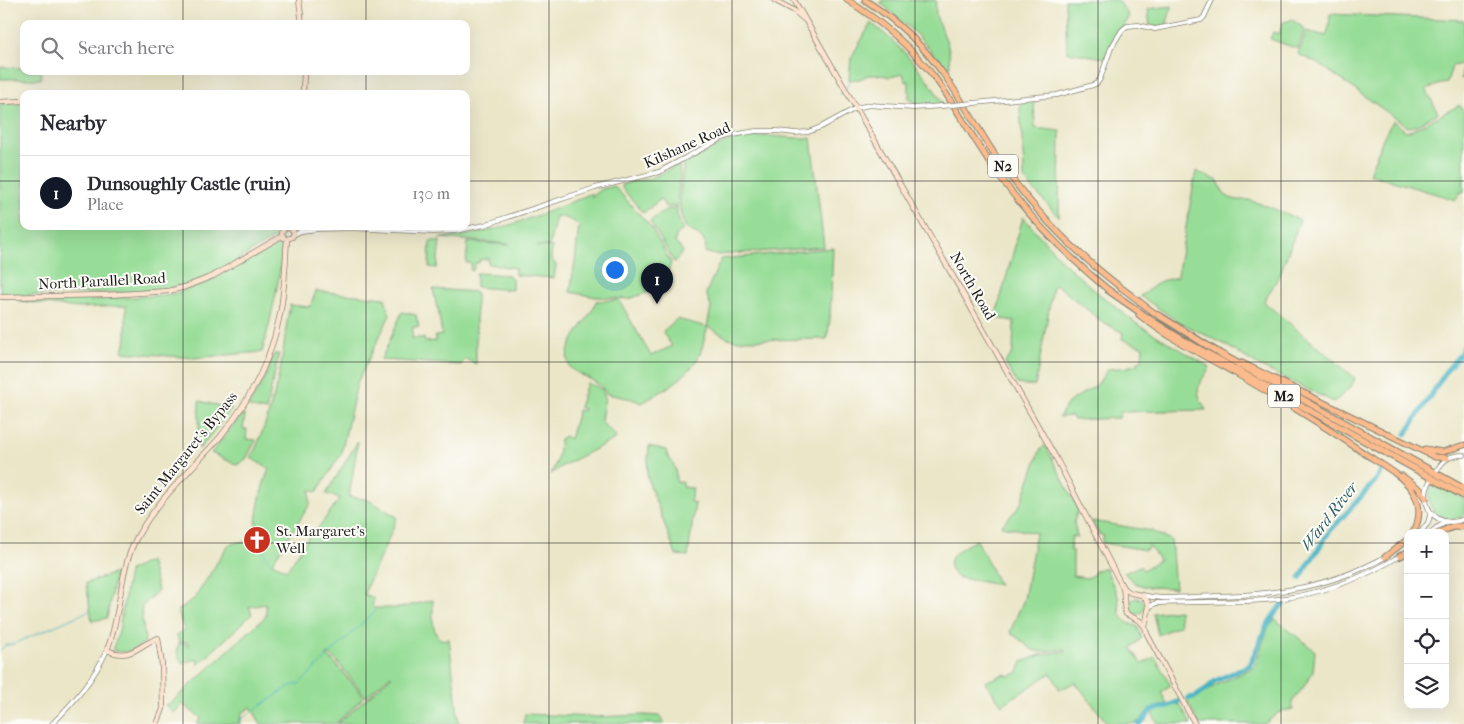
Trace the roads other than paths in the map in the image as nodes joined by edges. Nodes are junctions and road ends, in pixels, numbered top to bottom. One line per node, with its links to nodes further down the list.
1 (299, 0): 8 (main road)
2 (775, 0): 3 (main road); 9 (main road)
3 (785, 0)
4 (794, 0): 9 (main road, North Road)
5 (848, 0): 26 (highway, N2)
6 (865, 0): 28 (highway, N2)
7 (1212, 0): 14 (street, Kilshane Road, bridge)
8 (302, 20)
9 (806, 20): 14 (main road, North Road)
10 (304, 75): 11 (main road)
11 (303, 90)
12 (0, 102): 13 (main road)
13 (20, 102)
14 (856, 108): 15 (street, Kilshane Road); 51 (main road, North Road)
15 (470, 228)
16 (283, 230): 24 (main road)
17 (291, 230): 23 (main road)
18 (297, 230): 22 (street, Kilshane Road)
19 (310, 230): 22 (street, Kilshane Road)
20 (392, 230): 21 (street, Kilshane Road)
21 (460, 230)
22 (301, 231): 23 (street, Kilshane Road)
23 (293, 235): 25 (main road)
24 (282, 236): 25 (main road); 27 (main road, North Parallel Road)
25 (288, 239): 59 (main road, Saint Margaret's Bypass)
26 (1108, 290): 30 (highway); 37 (highway, M2)
27 (0, 297)
28 (1160, 316): 29 (highway); 36 (highway, M2)
29 (1404, 441): 31 (highway); 33 (highway)
30 (1349, 443): 38 (highway); 43 (highway)
31 (1464, 445)
32 (1464, 454): 33 (street)
33 (1446, 458): 34 (street)
34 (1437, 470)
35 (1431, 479): 38 (street)
36 (1464, 489)
37 (1464, 496)
38 (1426, 498): 39 (street)
39 (1430, 512): 41 (street); 44 (street)
40 (1464, 519): 41 (street)
41 (1449, 522): 45 (street)
42 (1464, 526): 46 (highway)
43 (1415, 529)
44 (1423, 529)
45 (1436, 529)
46 (1447, 529)
47 (1404, 543): 50 (highway)
48 (1404, 554): 49 (highway)
49 (1400, 556): 55 (street)
50 (1385, 557): 53 (street)
51 (1123, 588): 52 (main road); 54 (main road, North Road)
52 (1134, 594): 53 (main road); 54 (main road)
53 (1142, 595): 55 (main road)
54 (1125, 603): 57 (main road)
55 (1149, 607): 56 (main road)
56 (1147, 614): 57 (main road); 58 (main road)
57 (1136, 619): 58 (main road)
58 (1145, 627): 62 (main road)
59 (107, 650): 60 (street, Saint Margaret's Bypass); 61 (main road)
60 (52, 724)
61 (157, 724)
62 (1195, 724)

